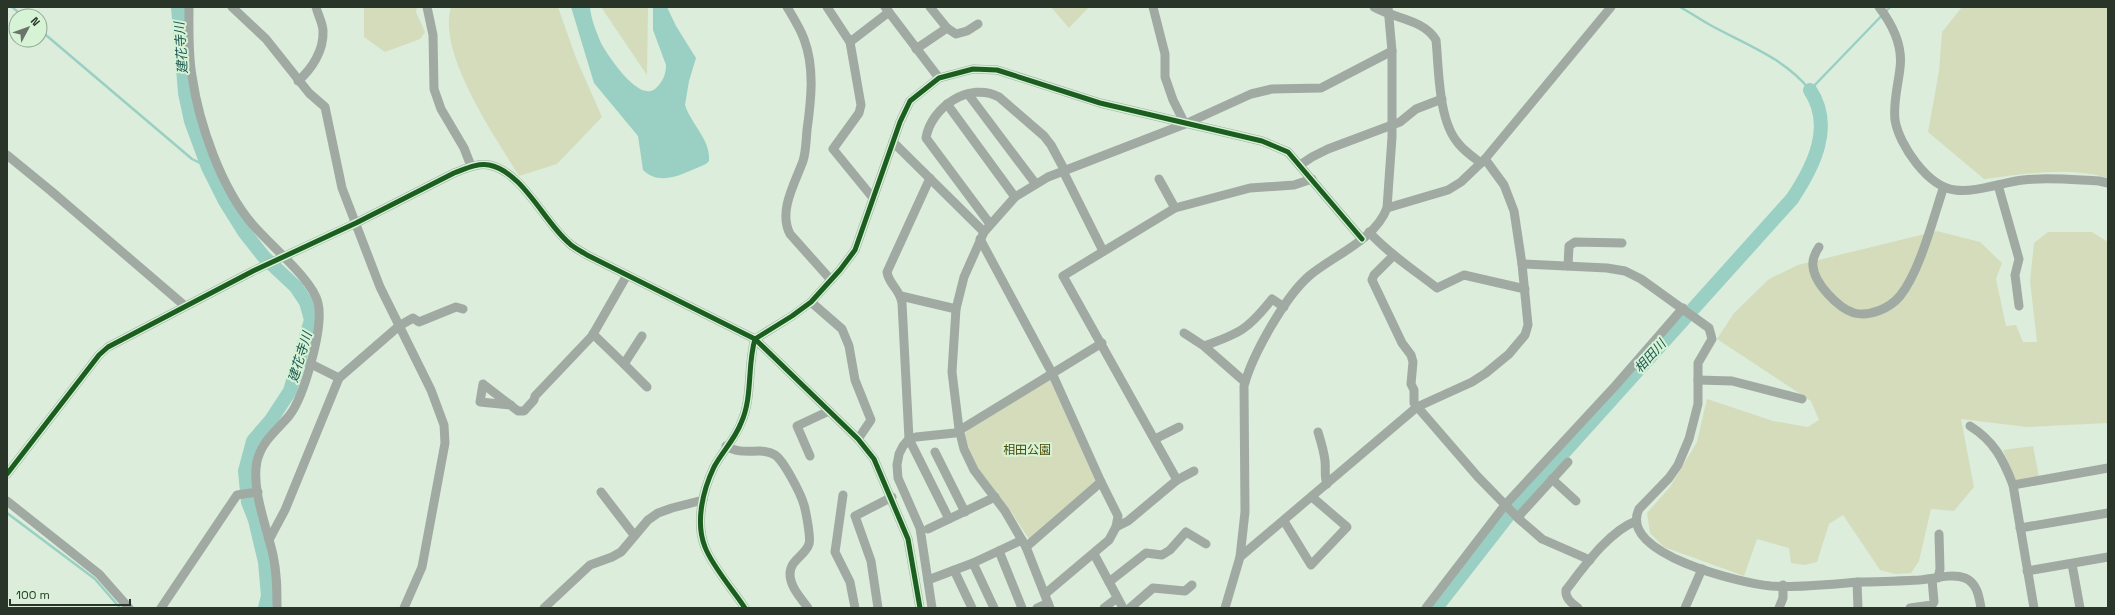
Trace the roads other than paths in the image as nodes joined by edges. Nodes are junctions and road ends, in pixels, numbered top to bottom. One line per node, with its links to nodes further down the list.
1 (189, 7): 52 (street)
2 (232, 7): 20 (street)
3 (316, 7): 20 (street)
4 (427, 7): 30 (street)
5 (787, 7): 56 (street)
6 (827, 7): 16 (street)
7 (930, 7): 15 (street)
8 (1153, 7): 24 (street)
9 (1374, 7): 13 (street)
10 (1611, 7): 28 (street)
11 (1878, 7): 38 (street)
12 (887, 9): 16 (street); 17 (street)
13 (1388, 11): 18 (street); 22 (street)
14 (978, 24): 15 (street)
15 (947, 28): 17 (street)
16 (850, 42): 40 (street)
17 (916, 49): 19 (street)
18 (1392, 51): 24 (street); 25 (street)
19 (939, 78): 24 (street); 26 (street)
20 (298, 81): 43 (street)
21 (968, 94): 23 (street); 31 (street); 35 (street)
22 (1442, 99): 25 (street); 28 (street)
23 (947, 104): 39 (street); 44 (street)
24 (1185, 124): 29 (street); 31 (street)
25 (1392, 124): 29 (street); 42 (street)
26 (893, 142): 32 (street); 40 (street)
27 (7, 155): 60 (street)
28 (1483, 161): 42 (street); 53 (street)
29 (1300, 165): 34 (street)
30 (471, 166): 43 (street); 55 (street)
31 (1064, 171): 35 (street); 50 (street)
32 (930, 178): 46 (street); 58 (street)
33 (1158, 179): 41 (street)
34 (1312, 179): 41 (street); 47 (street)
35 (1035, 183): 39 (street)
36 (2108, 183): 37 (street)
37 (1998, 185): 38 (street); 61 (street)
38 (1943, 188): 49 (street)
39 (1015, 197): 44 (street)
40 (873, 198): 56 (street)
41 (1175, 208): 50 (street)
42 (1387, 208): 45 (street)
43 (356, 223): 52 (street); 66 (street)
44 (990, 224): 46 (street)
45 (1369, 232): 47 (street); 51 (street)
46 (982, 235): 64 (street); 75 (street)
47 (1362, 239): 62 (street)
48 (1622, 243): 54 (street)
49 (1819, 247)
50 (1103, 250): 71 (street)
51 (1393, 256): 57 (street); 82 (street)
52 (282, 258): 60 (street); 73 (street)
53 (1522, 264): 54 (street); 57 (street)
54 (1568, 266): 65 (street)
55 (627, 275): 68 (street); 70 (street)
56 (832, 280): 59 (street)
57 (1525, 289): 82 (street)
58 (901, 296): 64 (street); 89 (street)
59 (811, 302): 70 (street); 88 (street)
60 (185, 306): 97 (street)
61 (2019, 306)
62 (1284, 307): 72 (street); 78 (street)
63 (463, 309): 66 (street)
64 (956, 309): 86 (street)
65 (1684, 309): 77 (street); 112 (street)
66 (399, 326): 76 (street); 148 (street)
67 (1184, 333): 72 (street)
68 (593, 334): 74 (street); 81 (street)
69 (642, 336): 74 (street)
70 (755, 339): 83 (street); 91 (street)
71 (1102, 343): 75 (street); 90 (street)
72 (1204, 346): 78 (street)
73 (310, 363): 76 (street); 103 (street)
74 (624, 364): 79 (street)
75 (1052, 373): 86 (street); 100 (street)
76 (338, 378): 124 (street)
77 (1698, 380): 80 (street); 118 (street)
78 (1245, 382): 130 (street)
79 (647, 387)
80 (1802, 399)
81 (511, 405)
82 (1418, 407): 101 (street); 112 (street)
83 (829, 411): 88 (street); 93 (street)
84 (1970, 426): 102 (street)
85 (1179, 427): 90 (street)
86 (959, 429): 89 (street); 108 (street)
87 (1318, 432): 101 (street)
88 (858, 439): 107 (street)
89 (908, 439): 116 (street); 138 (street)
90 (1155, 440): 99 (street)
91 (726, 446): 109 (street); 151 (street)
92 (935, 452): 113 (street)
93 (810, 456)
94 (1568, 462): 98 (street)
95 (2108, 468): 102 (street)
96 (1194, 471): 99 (street)
97 (7, 474)
98 (1552, 479): 111 (street); 115 (street)
99 (1178, 480): 119 (street)
100 (1101, 482): 119 (street); 125 (street)
101 (1328, 484): 106 (street)
102 (2013, 485): 120 (street)
103 (258, 492): 124 (street); 146 (street)
104 (601, 492): 122 (street)
105 (843, 496): 152 (street)
106 (1312, 496): 117 (street); 117 (street)
107 (892, 497): 153 (street); 154 (street)
108 (995, 497): 113 (street); 125 (street)
109 (703, 500): 122 (street); 150 (street)
110 (7, 501): 145 (street)
111 (1576, 501)
112 (1506, 506): 115 (street); 164 (street)
113 (965, 512): 116 (street)
114 (2108, 512): 120 (street)
115 (1516, 516): 131 (street)
116 (949, 519): 121 (street)
117 (1284, 521): 130 (street)
118 (1636, 522): 131 (street); 134 (street)
119 (1116, 527): 128 (street)
120 (2020, 528): 136 (street)
121 (928, 529)
122 (634, 534): 149 (street)
123 (1939, 534): 137 (street)
124 (269, 540): 147 (street)
125 (1024, 544): 127 (street); 144 (street)
126 (1206, 544): 139 (street)
127 (999, 551): 132 (street); 158 (street)
128 (1094, 554): 139 (street); 144 (street)
129 (2108, 557): 133 (street)
130 (1240, 558): 163 (street)
131 (1590, 560): 165 (street)
132 (973, 563): 135 (street); 157 (street)
133 (2072, 564): 136 (street); 172 (street)
134 (1702, 569): 142 (street); 166 (street)
135 (954, 570): 138 (street); 156 (street)
136 (2027, 571): 171 (street)
137 (1938, 578): 140 (street); 169 (street); 170 (street)
138 (928, 580): 155 (street)
139 (1109, 582): 143 (street)
140 (1857, 582): 142 (street); 168 (street)
141 (1192, 585): 162 (street)
142 (1783, 585): 167 (street)
143 (1117, 598): 160 (street); 161 (street)
144 (1048, 602): 159 (street)
145 (129, 608)
146 (161, 608)
147 (277, 608)
148 (404, 608)
149 (544, 608)
150 (746, 608)
151 (808, 608)
152 (855, 608)
153 (878, 608)
154 (920, 608)
155 (932, 608)
156 (972, 608)
157 (994, 608)
158 (1022, 608)
159 (1037, 608)
160 (1104, 608)
161 (1123, 608)
162 (1130, 608)
163 (1225, 608)
164 (1426, 608)
165 (1578, 608)
166 (1685, 608)
167 (1779, 608)
168 (1858, 608)
169 (1910, 608)
170 (1981, 608)
171 (2034, 608)
172 (2080, 608)

